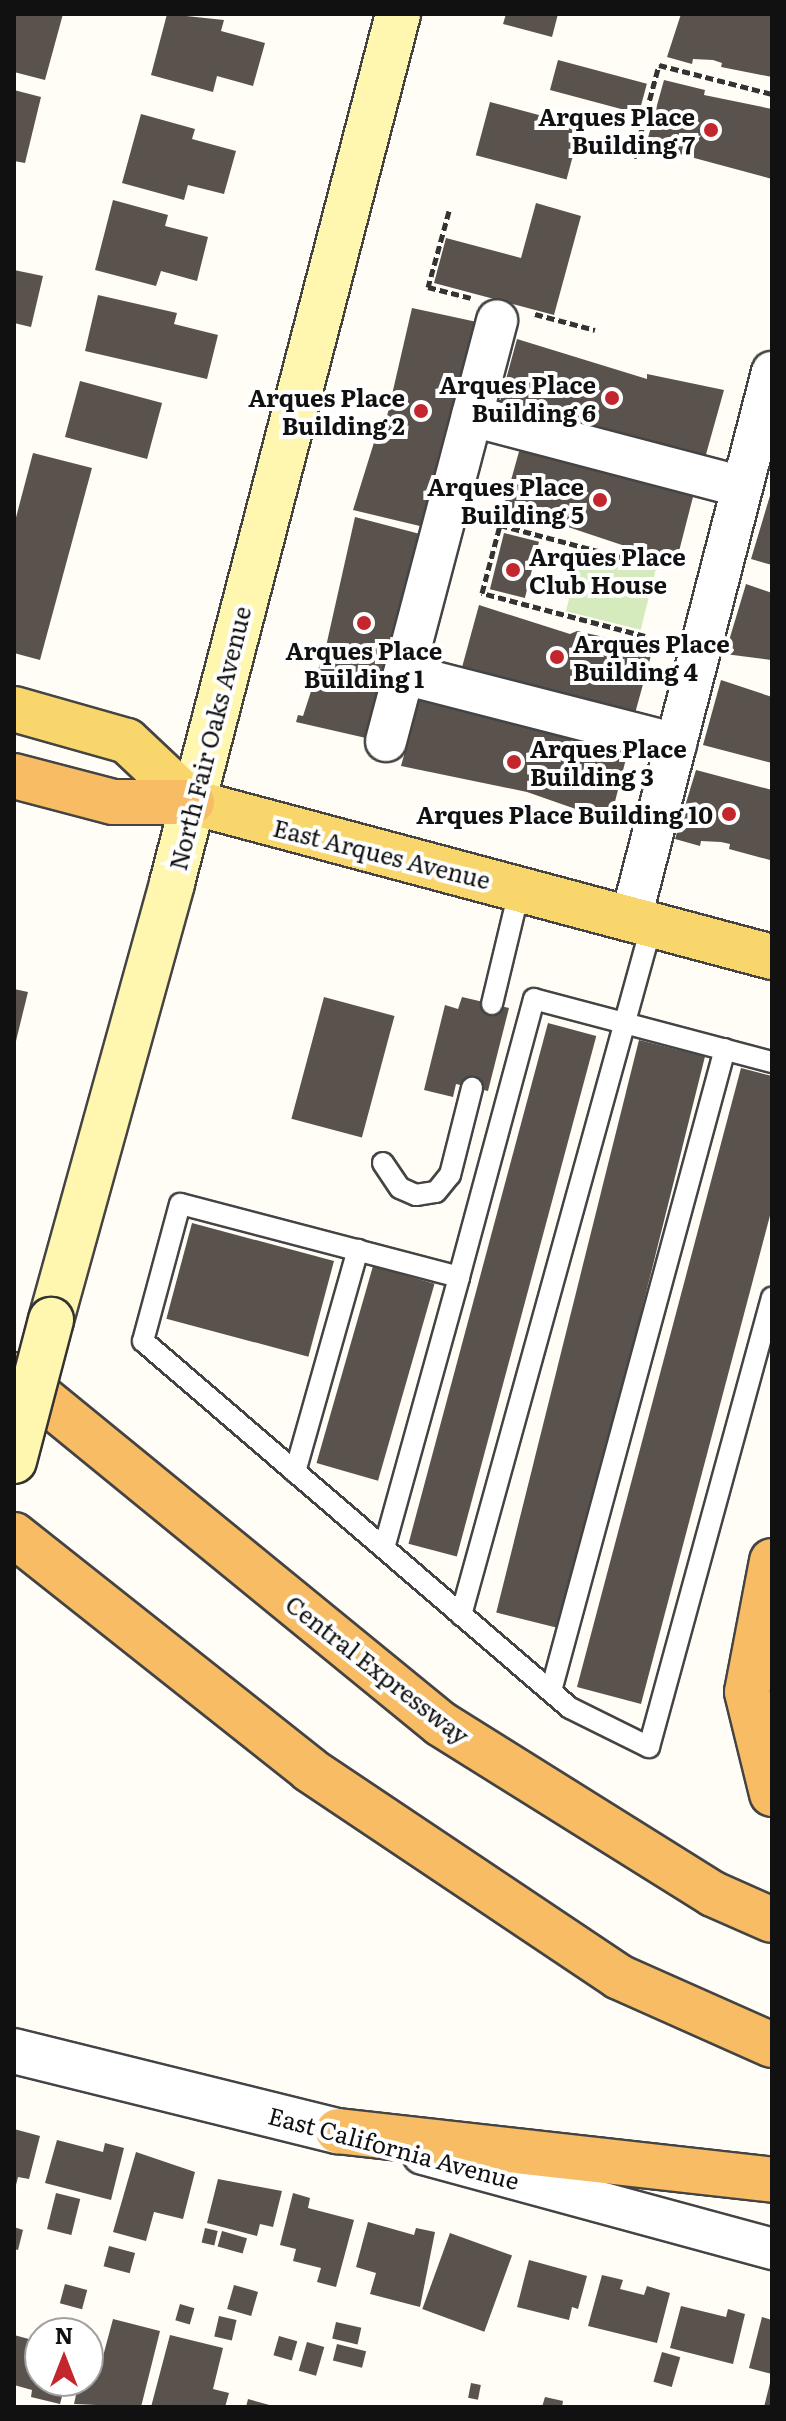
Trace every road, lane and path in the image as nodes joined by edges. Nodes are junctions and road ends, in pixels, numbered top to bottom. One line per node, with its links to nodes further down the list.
1 (398, 14): 15 (main road, North Fair Oaks Avenue)
2 (772, 94): 3 (path)
3 (634, 158)
4 (497, 320): 6 (street)
5 (772, 372): 7 (street)
6 (472, 416): 7 (street); 10 (street)
7 (742, 487): 13 (street)
8 (662, 568): 9 (path)
9 (645, 636)
10 (404, 674): 12 (street); 13 (street)
11 (14, 709): 15 (main road, East Arques Avenue)
12 (386, 741)
13 (676, 744): 17 (street)
14 (14, 776): 15 (highway)
15 (192, 802): 16 (main road, East Arques Avenue); 29 (main road, North Fair Oaks Avenue, bridge)
16 (520, 887): 17 (main road, East Arques Avenue); 19 (lane)
17 (641, 921): 18 (main road, East Arques Avenue); 20 (lane)
18 (772, 957)
19 (492, 1004)
20 (625, 1023): 21 (lane); 26 (lane); 34 (lane)
21 (725, 1049): 22 (lane); 35 (lane)
22 (772, 1062)
23 (472, 1088): 24 (lane)
24 (383, 1163)
25 (358, 1250): 26 (lane); 30 (lane); 30 (lane)
26 (459, 1277): 32 (lane)
27 (772, 1298): 35 (lane)
28 (14, 1375): 37 (highway, Central Expressway)
29 (14, 1461)
30 (295, 1472): 32 (lane)
31 (14, 1535): 38 (highway)
32 (384, 1548): 34 (lane)
33 (772, 1561): 36 (highway)
34 (461, 1615): 35 (lane)
35 (551, 1691)
36 (772, 1794)
37 (772, 1920)
38 (772, 2045)
39 (14, 2051): 40 (street, East California Avenue)
40 (338, 2131): 41 (highway); 42 (street, East California Avenue)
41 (772, 2180)
42 (772, 2249)

